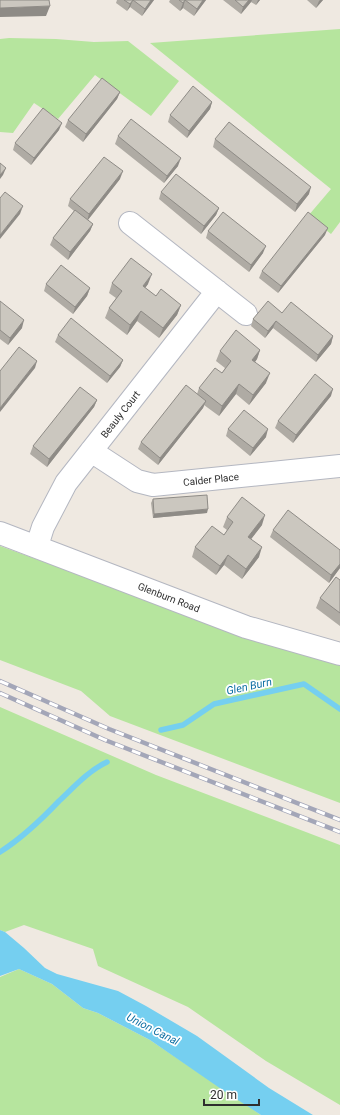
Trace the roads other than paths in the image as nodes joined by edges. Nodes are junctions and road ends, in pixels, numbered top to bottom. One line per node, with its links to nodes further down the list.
1 (130, 224): 2 (street)
2 (217, 291): 3 (street); 4 (street, Beauly Court)
3 (246, 314)
4 (91, 451): 5 (street, Calder Place); 7 (street, Beauly Court)
5 (340, 466)
6 (0, 533): 7 (street, Glenburn Road)
7 (37, 546): 8 (street, Glenburn Road)
8 (340, 654)

